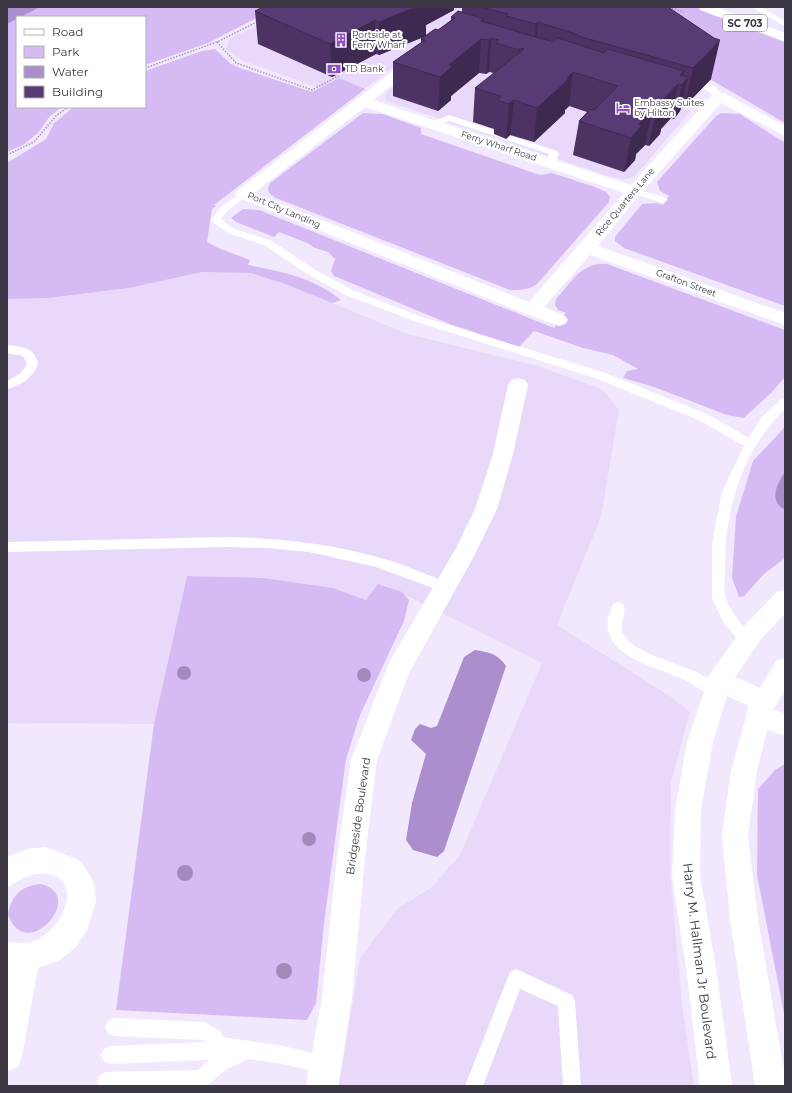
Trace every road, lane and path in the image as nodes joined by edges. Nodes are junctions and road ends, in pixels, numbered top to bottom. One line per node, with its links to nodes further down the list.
1 (705, 7): 7 (main road, SC 703)
2 (716, 7): 6 (main road)
3 (755, 7): 5 (lane)
4 (261, 19): 8 (path)
5 (785, 24)
6 (785, 30)
7 (785, 38)
8 (217, 42): 10 (path); 11 (path)
9 (429, 50): 14 (main road, Port City Landing)
10 (146, 68)
11 (340, 75)
12 (704, 85): 13 (lane)
13 (720, 96): 16 (main road); 18 (main road, Rice Quarters Lane)
14 (364, 102): 18 (main road, Ferry Wharf Road); 19 (main road, Port City Landing)
15 (67, 108): 17 (path)
16 (785, 132)
17 (7, 155)
18 (634, 191): 20 (lane); 21 (main road, Rice Quarters Lane)
19 (243, 194): 22 (main road, Port City Landing); 29 (lane)
20 (664, 200)
21 (587, 248): 22 (main road, Rice Quarters Lane); 23 (main road, Grafton Street)
22 (532, 310): 24 (main road, Port City Landing)
23 (785, 319)
24 (558, 320)
25 (7, 349): 26 (lane)
26 (7, 385)
27 (518, 385): 31 (main road, Bridgeside Boulevard)
28 (785, 402): 29 (lane)
29 (751, 445): 34 (lane)
30 (7, 546): 31 (lane)
31 (444, 587): 45 (main road, Bridgeside Boulevard)
32 (785, 599): 34 (main road, Harry M. Hallman Jr Boulevard)
33 (618, 608): 35 (lane)
34 (747, 641): 35 (main road, Harry M. Hallman Jr Boulevard)
35 (717, 686): 36 (main road); 49 (main road, Harry M. Hallman Jr Boulevard)
36 (774, 691): 37 (main road); 50 (main road)
37 (785, 725)
38 (7, 874): 39 (main road)
39 (16, 956): 44 (main road)
40 (114, 1027): 41 (lane)
41 (217, 1045): 42 (lane); 43 (lane)
42 (245, 1049): 45 (lane); 46 (lane)
43 (110, 1054)
44 (7, 1056)
45 (323, 1076)
46 (106, 1081)
47 (474, 1086): 48 (lane)
48 (572, 1086)
49 (716, 1086)
50 (771, 1086)

